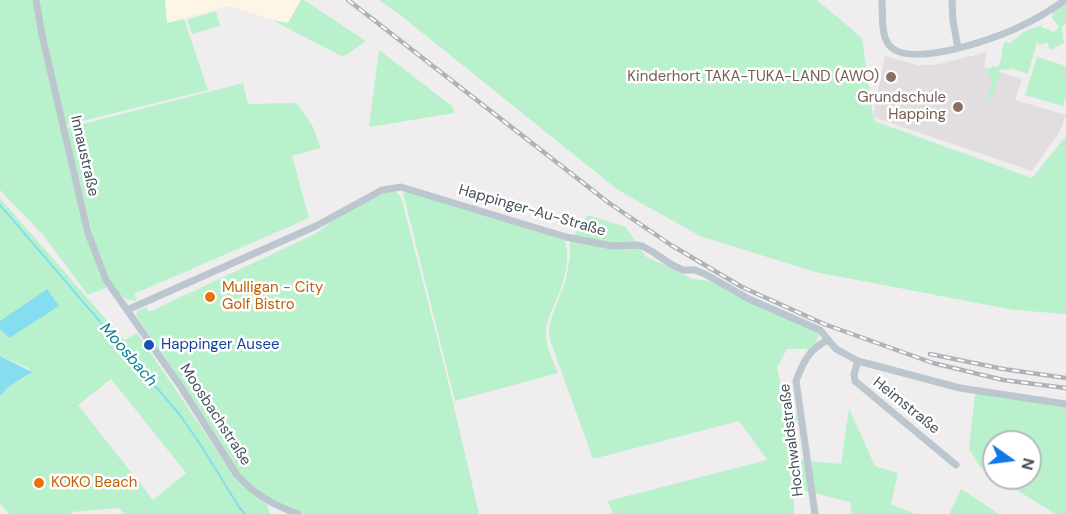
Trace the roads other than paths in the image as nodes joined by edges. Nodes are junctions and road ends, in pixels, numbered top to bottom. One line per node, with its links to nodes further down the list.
1 (36, 0): 6 (street, Innaustraße)
2 (952, 0): 5 (street)
3 (1065, 0): 5 (street)
4 (880, 2): 5 (street)
5 (958, 48)
6 (127, 310): 7 (street, Happinger-Au-Straße); 11 (street, Moosbachstraße)
7 (828, 340): 8 (street, Happinger-Au-Straße); 12 (street, Hochwaldstraße)
8 (858, 362): 9 (street, Happinger-Au-Straße); 10 (street, Heimstraße)
9 (1066, 404)
10 (956, 465)
11 (298, 514)
12 (814, 514)

